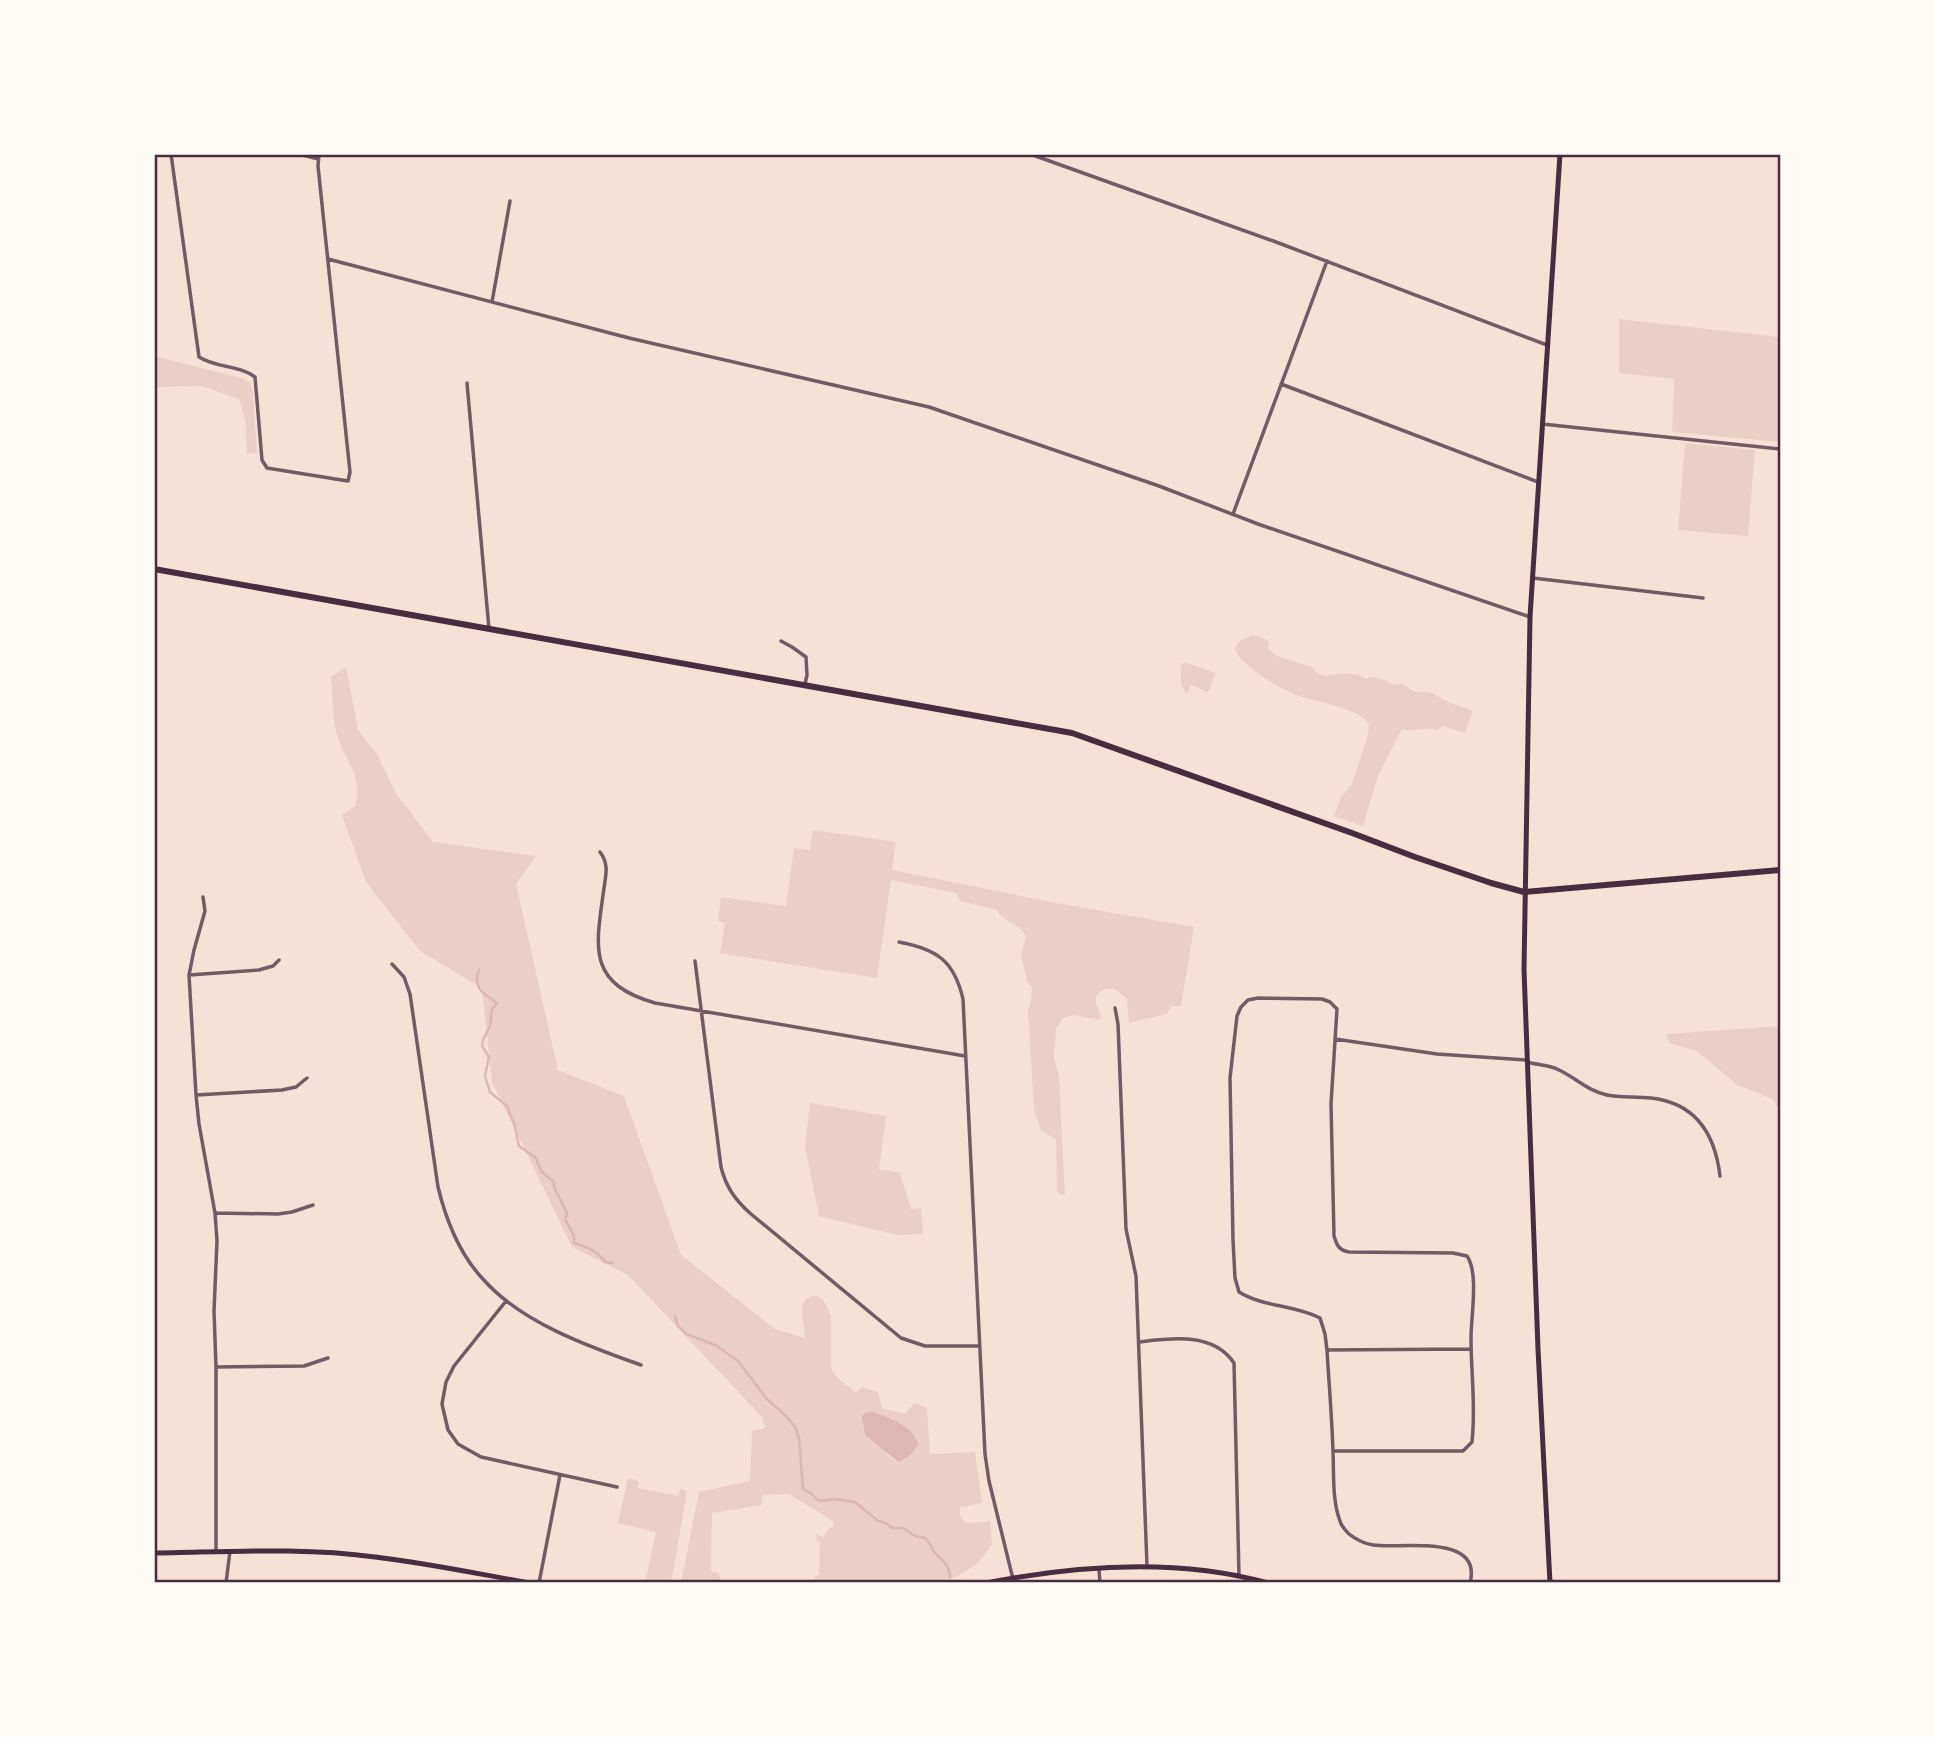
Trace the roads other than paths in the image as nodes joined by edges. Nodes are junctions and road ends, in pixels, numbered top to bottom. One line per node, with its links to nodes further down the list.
1 (171, 154): 7 (street)
2 (299, 154): 5 (street)
3 (1030, 154): 8 (street)
4 (1560, 154): 10 (main road)
5 (319, 157): 7 (street)
6 (510, 201): 9 (street)
7 (328, 259): 9 (street)
8 (1327, 261): 10 (street); 12 (street)
9 (492, 302): 16 (street)
10 (1548, 346): 13 (main road)
11 (467, 383): 21 (street)
12 (1281, 384): 15 (street); 16 (street)
13 (1542, 424): 14 (street); 15 (main road)
14 (1781, 449)
15 (1538, 482): 18 (main road)
16 (1233, 514): 20 (street)
17 (154, 569): 21 (main road)
18 (1533, 578): 19 (street); 20 (main road)
19 (1703, 598)
20 (1530, 617): 26 (main road)
21 (489, 629): 23 (main road)
22 (780, 641): 23 (street)
23 (805, 685): 26 (main road)
24 (600, 852): 34 (street)
25 (1781, 870): 26 (main road)
26 (1524, 892): 37 (main road)
27 (203, 897): 32 (street)
28 (899, 942): 36 (street)
29 (279, 960): 32 (street)
30 (695, 961): 34 (street)
31 (392, 964): 43 (street)
32 (189, 975): 39 (street)
33 (1115, 1008): 44 (street)
34 (702, 1012): 36 (street); 45 (street)
35 (1335, 1039): 37 (street); 46 (street); 47 (street)
36 (965, 1056): 45 (street)
37 (1526, 1061): 40 (street); 68 (main road)
38 (307, 1078): 39 (street)
39 (196, 1095): 42 (street)
40 (1720, 1176)
41 (313, 1205): 42 (street)
42 (215, 1213): 50 (street)
43 (506, 1301): 49 (street); 52 (street)
44 (1138, 1342): 57 (street); 59 (street)
45 (980, 1346): 60 (street)
46 (1472, 1349): 47 (street); 51 (street)
47 (1326, 1350): 51 (street)
48 (328, 1358): 50 (street)
49 (640, 1365)
50 (216, 1367): 55 (street)
51 (1333, 1451): 67 (street)
52 (560, 1475): 53 (street); 63 (street)
53 (617, 1487)
54 (230, 1551): 55 (main road); 61 (street); 62 (main road)
55 (216, 1552): 56 (main road)
56 (154, 1553)
57 (1147, 1566): 58 (main road); 59 (main road)
58 (1099, 1569): 60 (main road); 65 (street)
59 (1239, 1576): 66 (main road)
60 (1013, 1579): 64 (main road)
61 (226, 1583)
62 (530, 1583)
63 (538, 1583)
64 (986, 1583)
65 (1100, 1583)
66 (1268, 1583)
67 (1470, 1583)
68 (1550, 1583)

